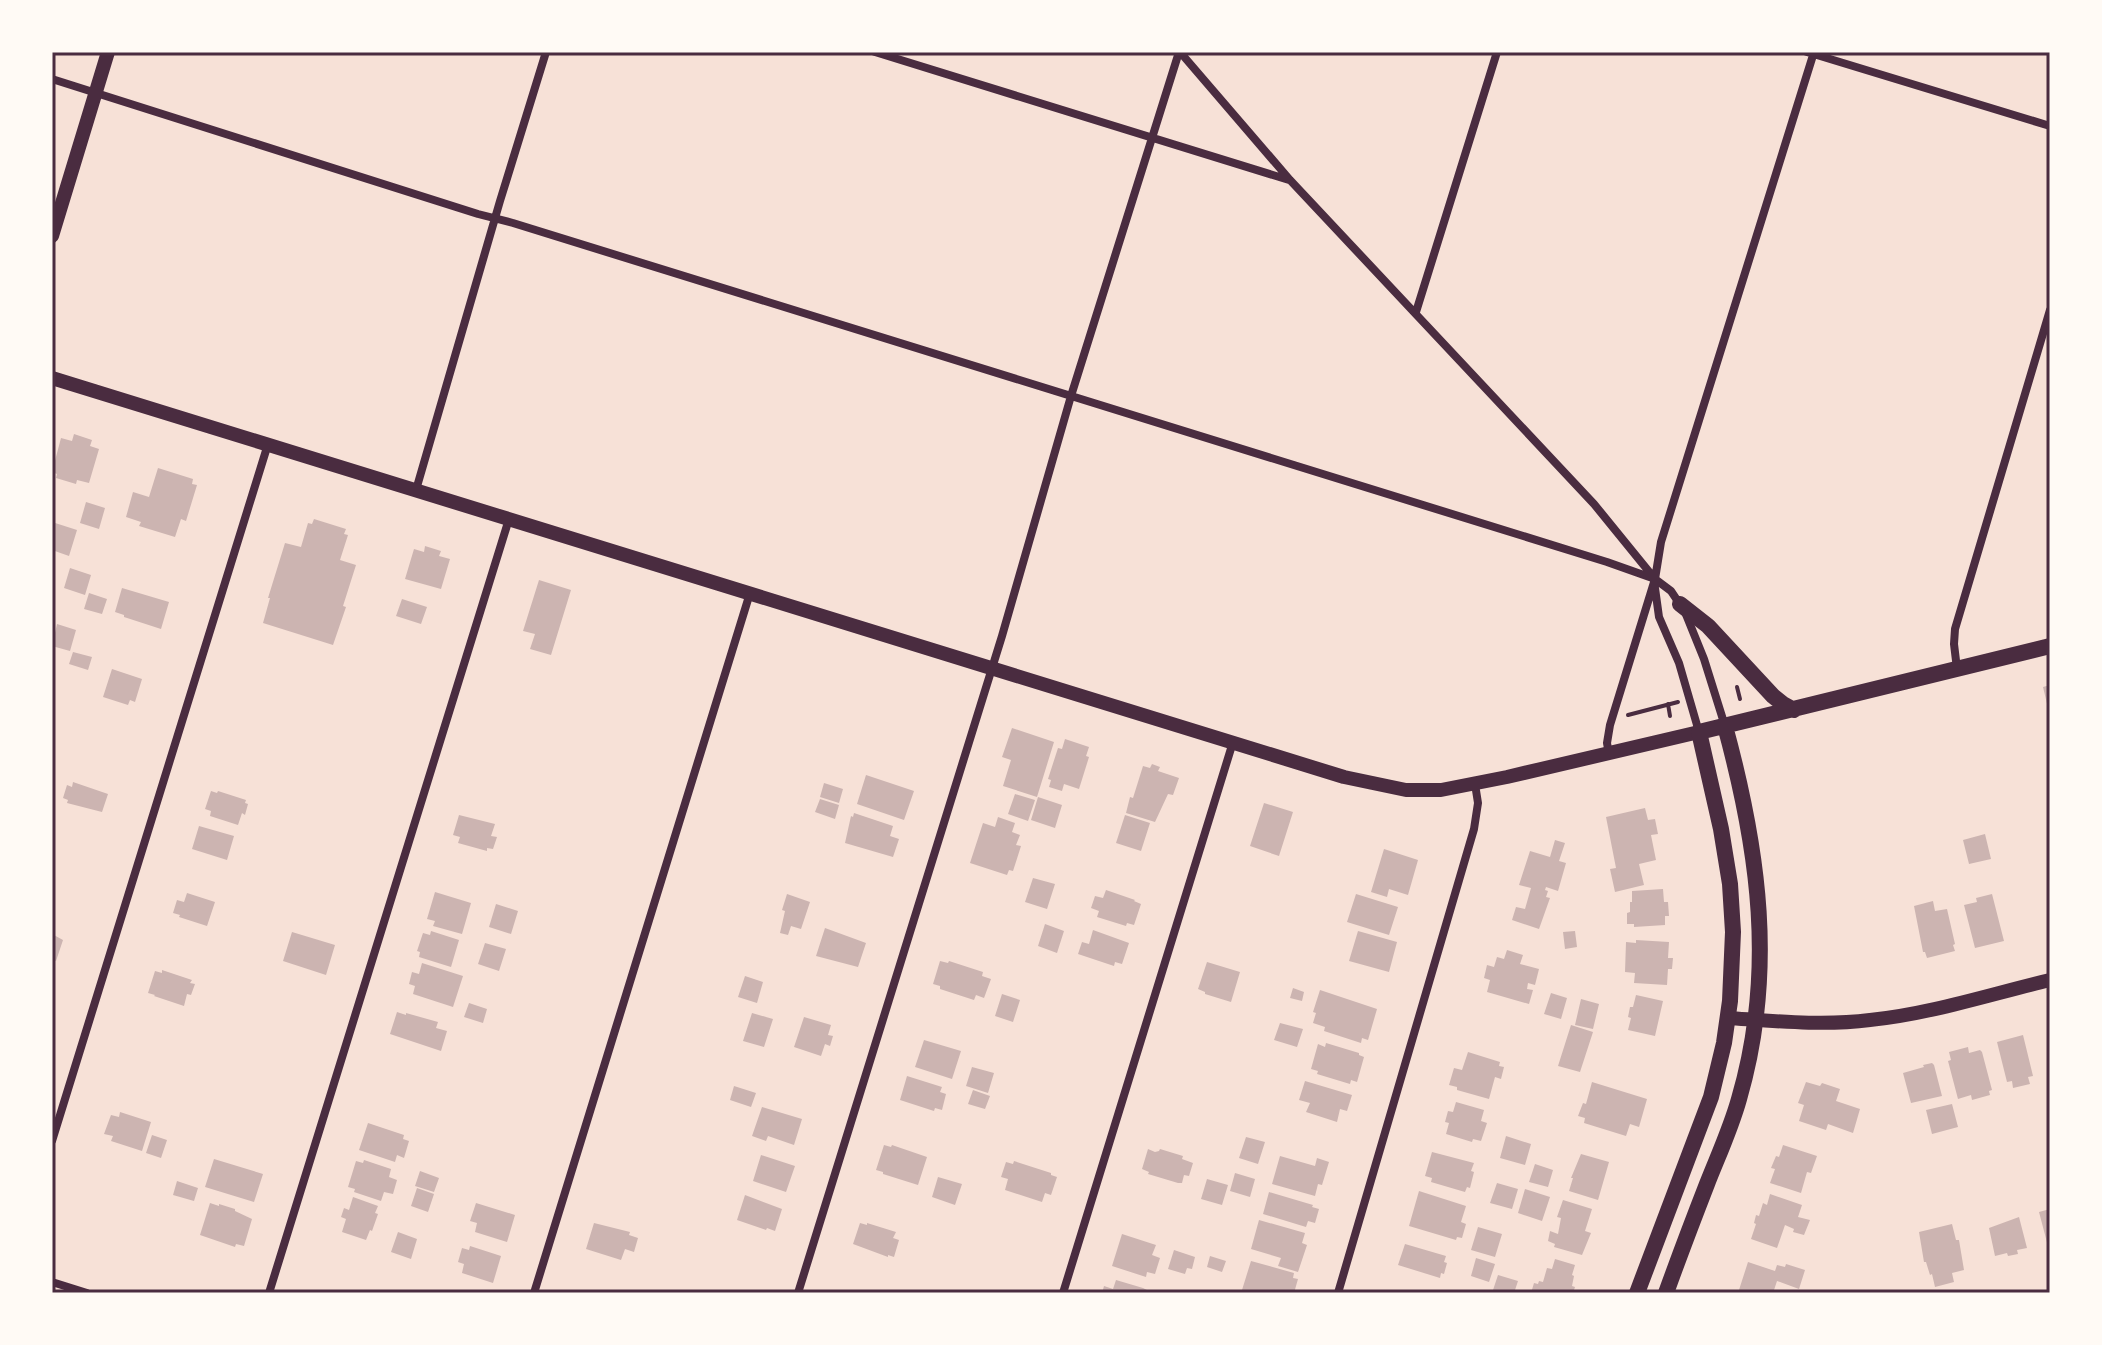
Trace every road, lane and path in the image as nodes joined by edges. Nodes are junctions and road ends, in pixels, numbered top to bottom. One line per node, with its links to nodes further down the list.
1 (108, 52): 8 (street)
2 (546, 52): 12 (street)
3 (875, 52): 10 (street)
4 (1179, 52): 10 (street); 11 (street)
5 (1497, 52): 15 (street)
6 (1811, 53): 9 (street); 21 (street)
7 (52, 79): 8 (street)
8 (96, 92): 12 (street); 13 (street)
9 (2050, 126)
10 (1151, 137): 11 (street); 17 (street)
11 (1290, 180): 15 (street)
12 (495, 219): 17 (street); 19 (street)
13 (52, 236)
14 (2050, 310): 26 (street)
15 (1416, 312): 21 (street)
16 (52, 378): 18 (street)
17 (1071, 396): 21 (street); 25 (street)
18 (268, 444): 19 (street); 44 (street)
19 (416, 490): 20 (street)
20 (509, 519): 22 (street); 47 (street)
21 (1655, 579): 23 (street); 37 (street); 39 (street)
22 (750, 593): 25 (street); 48 (street)
23 (1680, 604): 33 (main road); 36 (street)
24 (2050, 646): 26 (main road)
25 (992, 667): 38 (street); 49 (street)
26 (1957, 670): 33 (main road)
27 (1748, 684): 28 (path)
28 (1737, 687): 29 (path); 30 (path)
29 (1724, 690)
30 (1740, 699)
31 (1682, 701): 32 (path)
32 (1668, 704): 34 (path); 35 (path)
33 (1794, 710): 36 (main road)
34 (1626, 715)
35 (1670, 716)
36 (1725, 726): 37 (main road); 43 (main road)
37 (1699, 732): 39 (street); 42 (main road)
38 (1233, 742): 40 (street); 50 (street)
39 (1609, 754): 40 (street)
40 (1475, 784): 51 (street)
41 (2050, 980): 43 (street)
42 (1728, 1018): 43 (street); 52 (main road)
43 (1756, 1020): 53 (main road)
44 (52, 1141)
45 (52, 1282): 46 (street)
46 (87, 1293)
47 (269, 1293)
48 (534, 1293)
49 (798, 1293)
50 (1063, 1293)
51 (1338, 1293)
52 (1637, 1293)
53 (1666, 1293)

